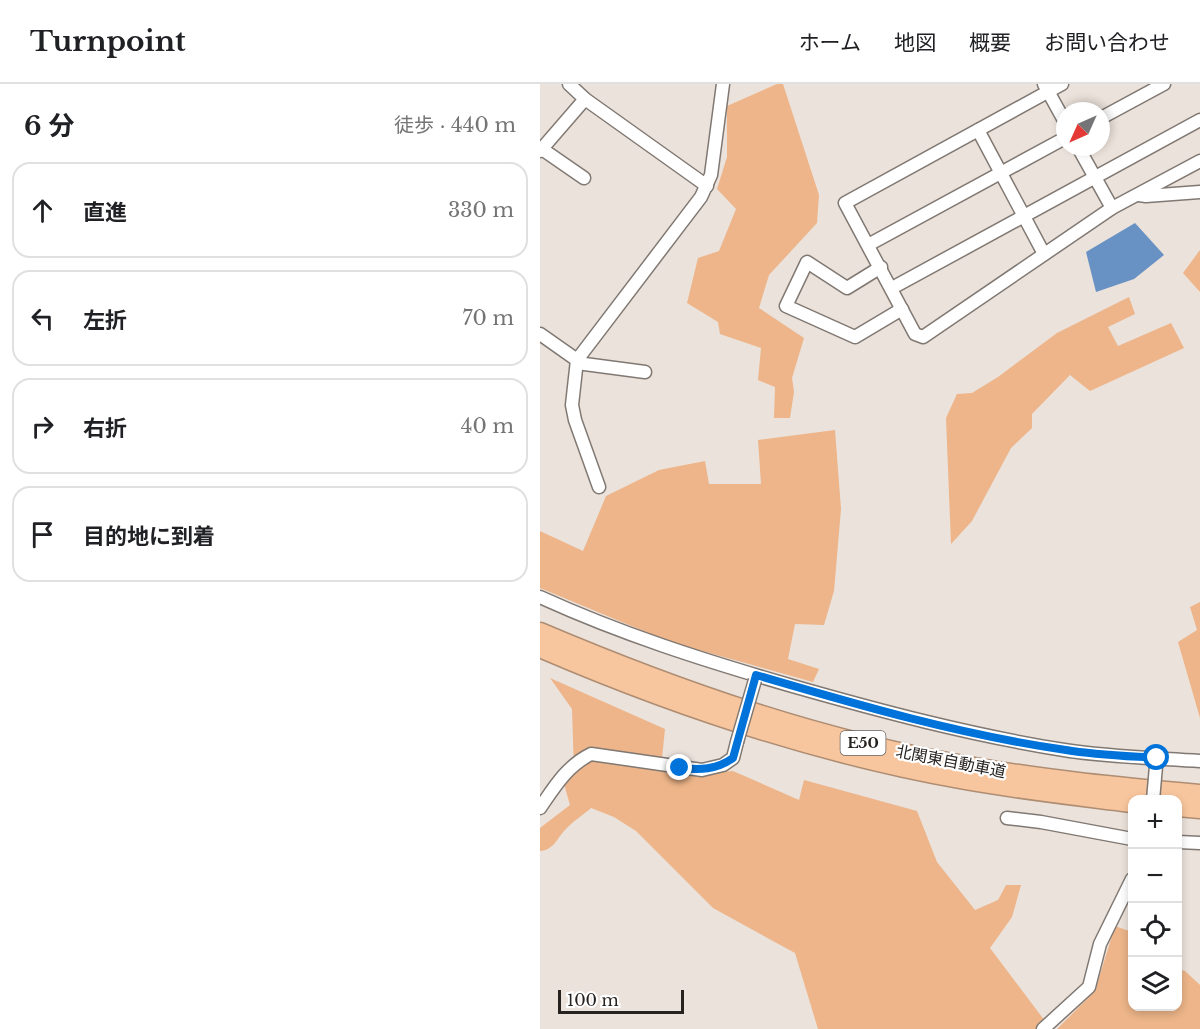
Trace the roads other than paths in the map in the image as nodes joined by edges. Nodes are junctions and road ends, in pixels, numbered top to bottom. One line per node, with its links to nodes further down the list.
1 (568, 84): 6 (street)
2 (723, 84): 18 (street)
3 (1062, 84): 5 (street)
4 (1164, 84): 8 (street)
5 (1046, 87): 7 (street); 10 (street)
6 (585, 99): 12 (street); 18 (street)
7 (1056, 105)
8 (1110, 113)
9 (1200, 120): 16 (street)
10 (978, 130): 15 (street); 23 (street)
11 (1056, 143): 15 (street)
12 (541, 150): 17 (street)
13 (1083, 156): 16 (street)
14 (1200, 161): 20 (street)
15 (1001, 173): 22 (street); 23 (street)
16 (1095, 177): 21 (street); 22 (street)
17 (584, 178)
18 (707, 186): 29 (street)
19 (1200, 192): 20 (street)
20 (1138, 195): 21 (street)
21 (1112, 208): 24 (street)
22 (1025, 216): 24 (street); 26 (street)
23 (868, 245): 25 (street)
24 (1044, 254): 27 (street)
25 (880, 267): 26 (street); 27 (street)
26 (892, 288): 27 (street)
27 (903, 309)
28 (540, 334): 29 (street)
29 (577, 362): 30 (street); 31 (street)
30 (645, 372)
31 (599, 487)
32 (540, 597): 35 (street)
33 (540, 632): 38 (highway, 北関東自動車道 / E50)
34 (540, 648): 40 (highway, 北関東自動車道 / E50)
35 (755, 677): 37 (street); 42 (street, bridge)
36 (1200, 761): 37 (street)
37 (1157, 762): 39 (street, bridge)
38 (1200, 794)
39 (1154, 795)
40 (1128, 802)
41 (1182, 807): 43 (highway)
42 (540, 808)
43 (1200, 809)
44 (1006, 818): 45 (street)
45 (1128, 838)
46 (1182, 842): 47 (street)
47 (1200, 843)
48 (1128, 887): 49 (street)
49 (1043, 1029)

